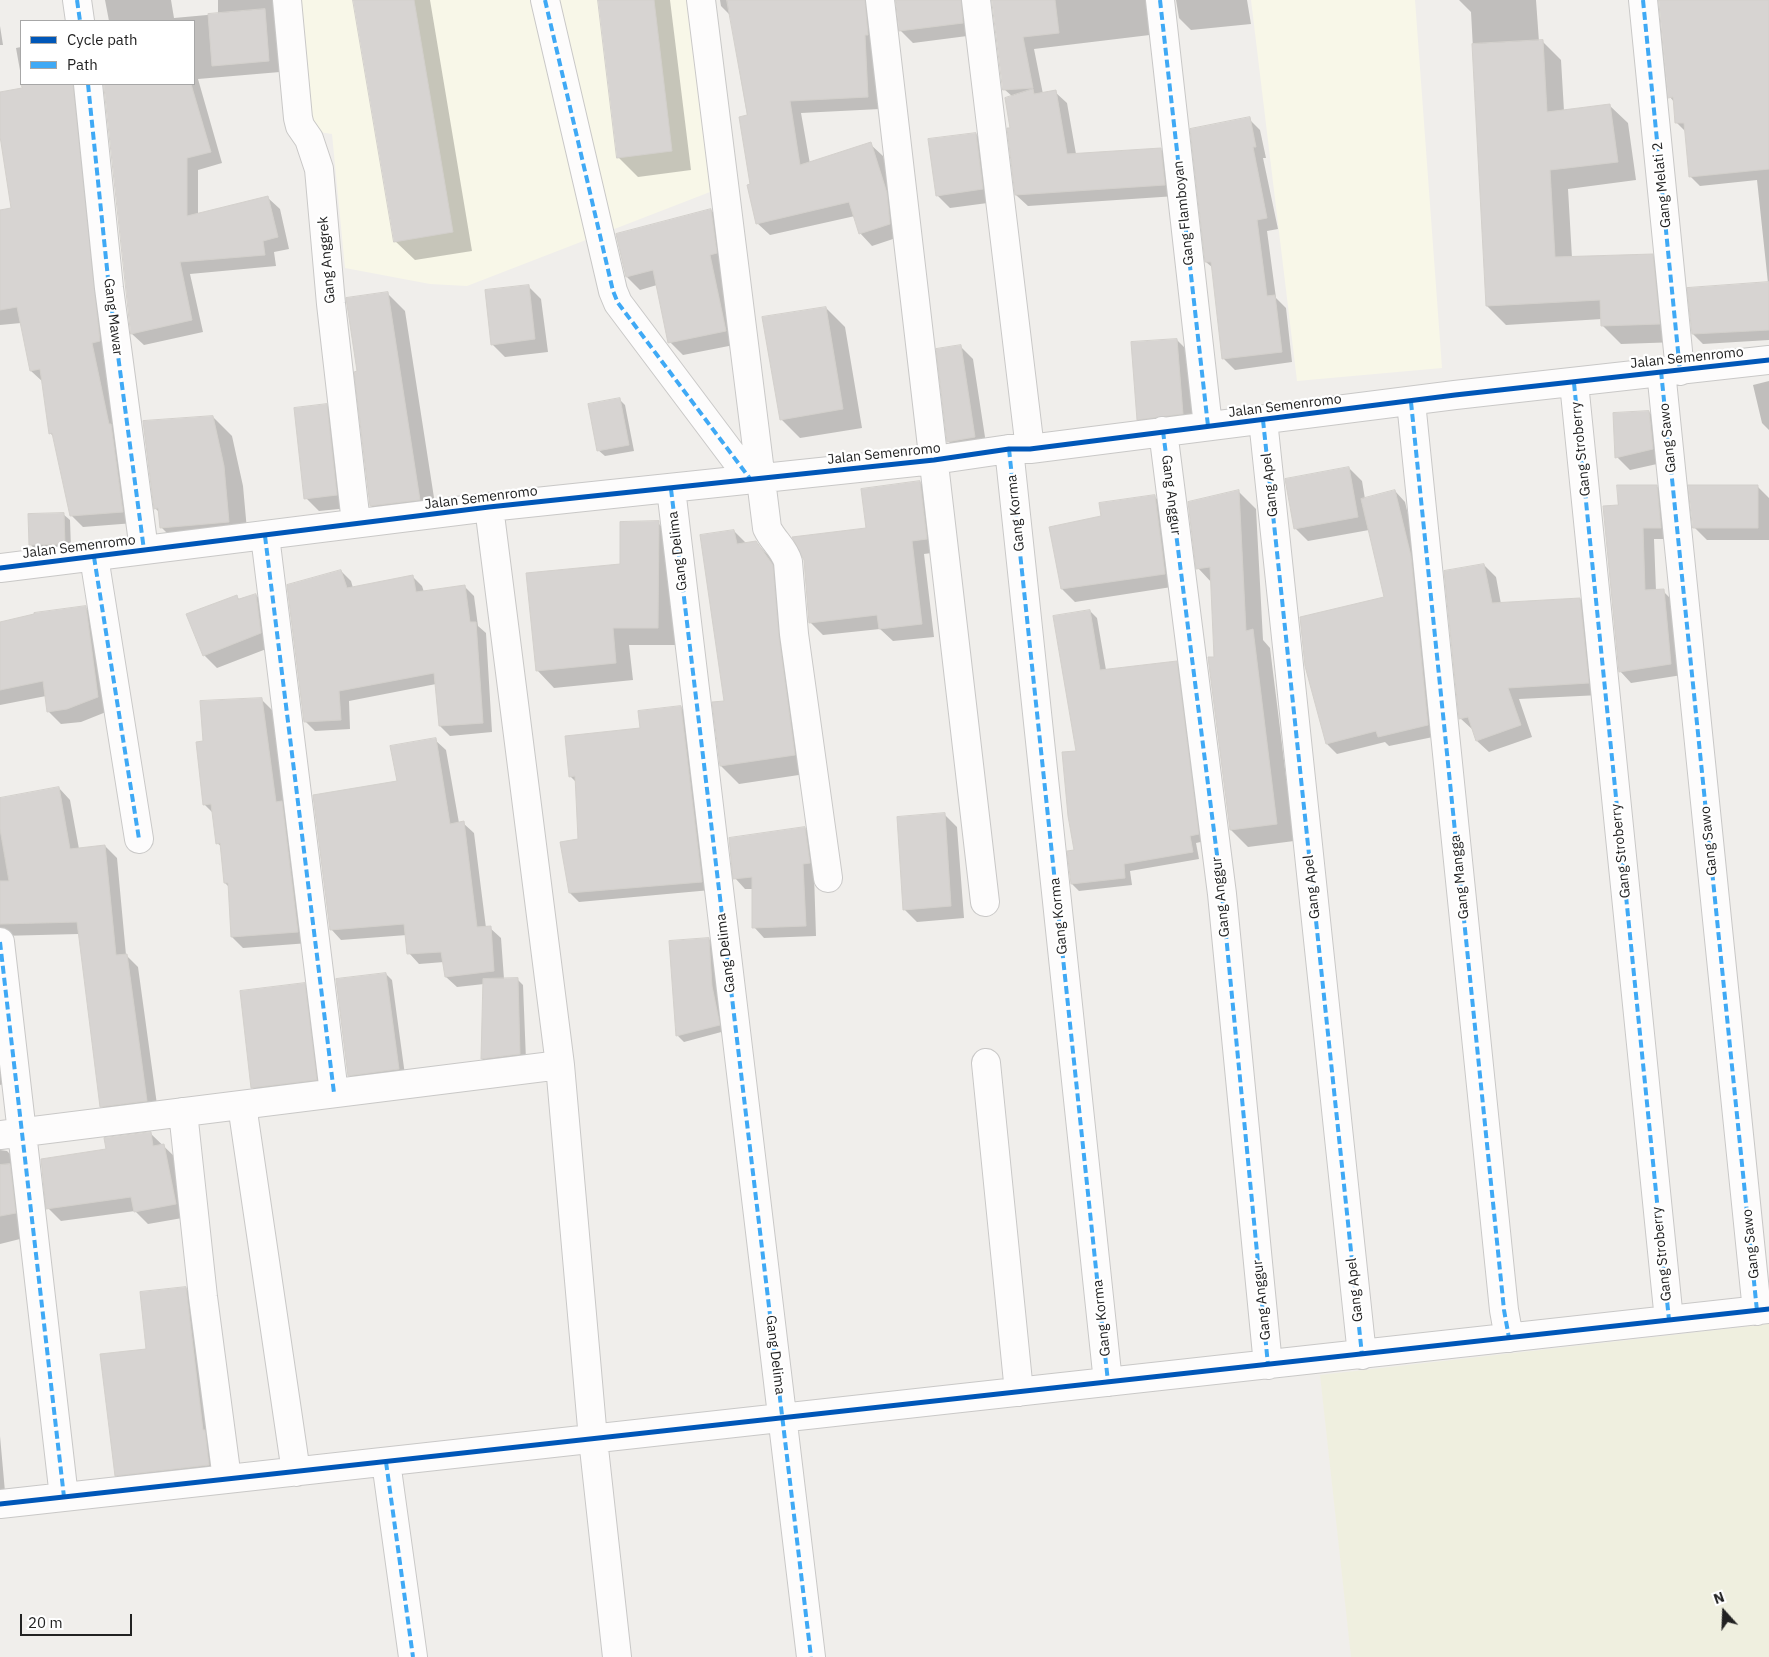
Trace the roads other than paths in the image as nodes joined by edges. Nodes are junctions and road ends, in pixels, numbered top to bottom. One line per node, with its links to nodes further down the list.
1 (77, 0): 9 (street)
2 (286, 0): 23 (street, Gang Anggrek)
3 (545, 0): 20 (street)
4 (701, 0): 20 (street)
5 (880, 0): 19 (street)
6 (976, 0): 18 (street, Gang Korma)
7 (1160, 0): 16 (street, Gang Flamboyan)
8 (1643, 0): 12 (street, Gang Melati 2)
9 (80, 20)
10 (88, 85): 25 (street, Gang Mawar)
11 (1769, 360): 12 (street, Jalan Semenromo)
12 (1670, 371): 13 (street, Jalan Semenromo); 38 (street, Gang Sawo)
13 (1574, 383): 14 (street, Jalan Semenromo); 39 (street, Gang Stroberry)
14 (1411, 402): 15 (street, Jalan Semenromo); 40 (street, Gang Mangga)
15 (1262, 420): 16 (street, Jalan Semenromo); 41 (street, Gang Apel)
16 (1208, 426): 17 (street, Jalan Semenromo)
17 (1163, 431): 18 (street, Jalan Semenromo); 42 (street, Gang Anggur)
18 (1020, 449): 19 (street, Jalan Semenromo); 43 (street, Gang Korma)
19 (934, 460): 20 (street, Jalan Semenromo); 30 (street)
20 (756, 479): 21 (street, Jalan Semenromo); 29 (street)
21 (670, 488): 22 (street, Jalan Semenromo); 45 (street, Gang Delima)
22 (489, 507): 23 (street, Jalan Semenromo); 33 (street)
23 (356, 523): 24 (street, Jalan Semenromo)
24 (266, 536): 25 (street, Jalan Semenromo); 34 (street)
25 (144, 550): 26 (street, Jalan Semenromo)
26 (94, 556): 27 (street, Jalan Semenromo); 28 (street)
27 (0, 568)
28 (139, 839)
29 (828, 878)
30 (985, 902)
31 (0, 942): 37 (street)
32 (986, 1063): 44 (street)
33 (560, 1065): 34 (street); 46 (street)
34 (334, 1093): 35 (street)
35 (242, 1105): 36 (street); 48 (street)
36 (183, 1112): 37 (street); 49 (street)
37 (11, 1133): 50 (street)
38 (1763, 1310): 39 (street)
39 (1669, 1320): 40 (street)
40 (1509, 1338): 41 (street)
41 (1362, 1355): 42 (street)
42 (1268, 1365): 43 (street)
43 (1108, 1382): 44 (street)
44 (1019, 1392): 45 (street)
45 (782, 1418): 46 (street); 54 (street, Gang Delima)
46 (593, 1439): 47 (street); 53 (street)
47 (386, 1462): 48 (street); 52 (street)
48 (296, 1472): 49 (street)
49 (227, 1479): 50 (street)
50 (64, 1497): 51 (street)
51 (0, 1504)
52 (413, 1657)
53 (617, 1657)
54 (811, 1657)

